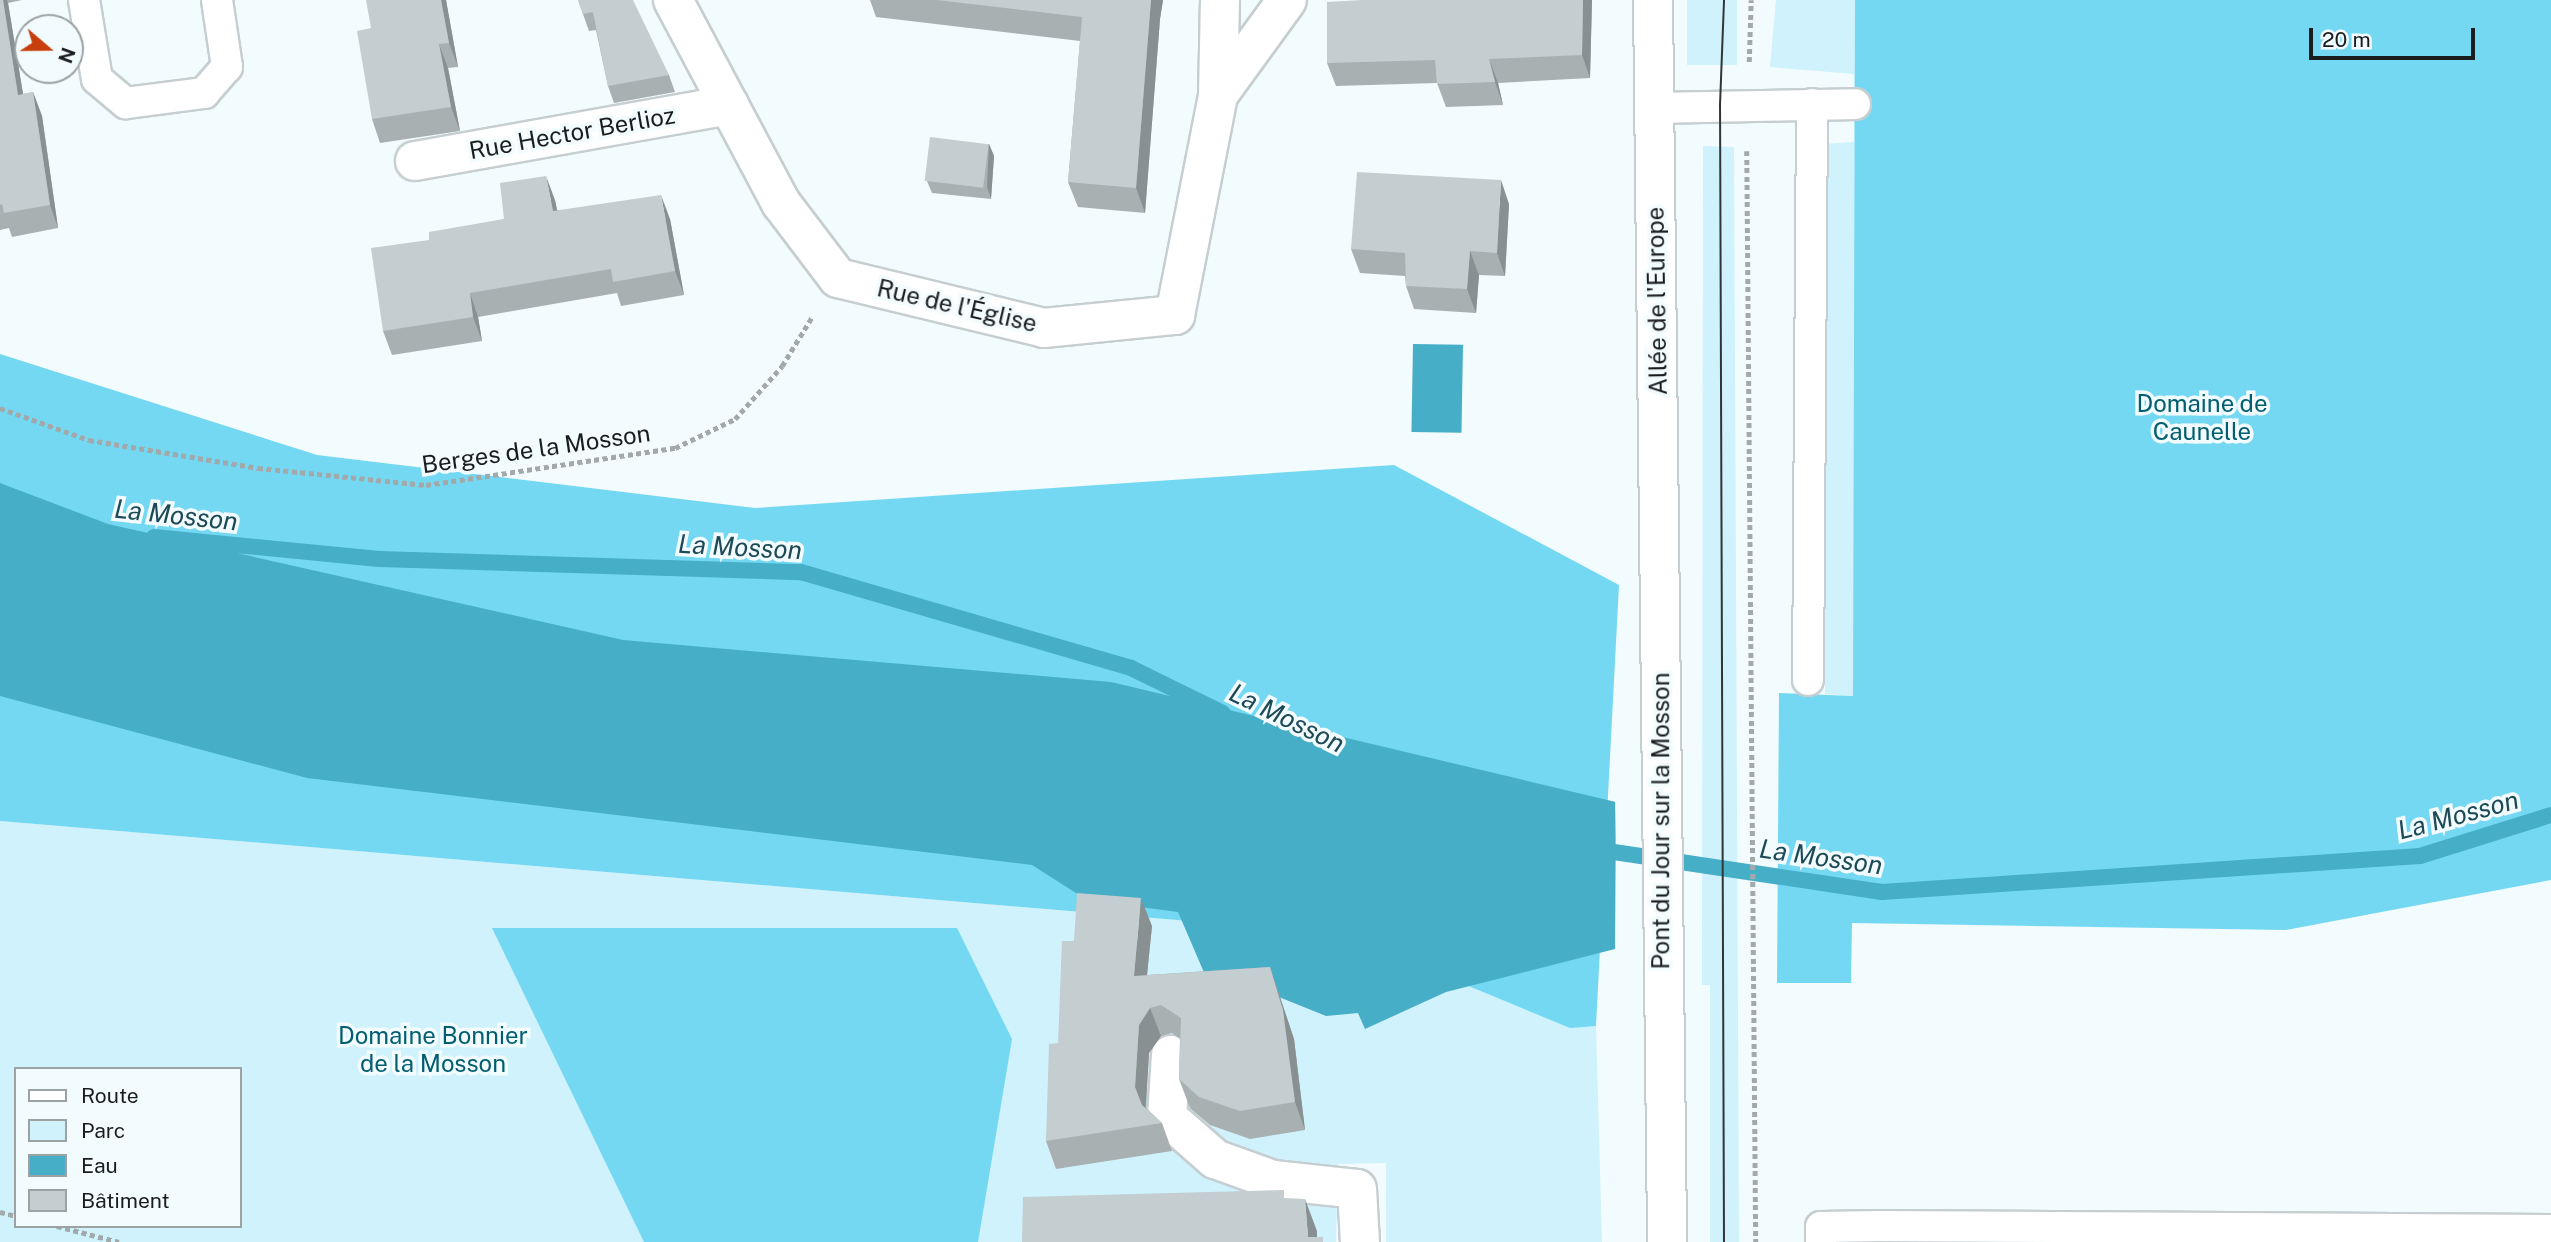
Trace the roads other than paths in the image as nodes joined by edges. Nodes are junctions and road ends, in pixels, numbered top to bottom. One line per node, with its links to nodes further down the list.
1 (84, 0): 2 (lane)
2 (217, 0)
3 (673, 0): 10 (street)
4 (1220, 0): 7 (street)
5 (1287, 0): 7 (street)
6 (1653, 0): 11 (street, Allée de l'Europe)
7 (1218, 95): 10 (street, Rue de l'Église)
8 (1812, 104): 9 (lane); 11 (lane); 14 (lane)
9 (1855, 104)
10 (729, 105): 12 (street, Rue Hector Berlioz)
11 (1655, 107): 13 (street, Allée de l'Europe)
12 (415, 161)
13 (1659, 601): 20 (street, Pont du Jour sur la Mosson)
14 (1808, 680)
15 (1171, 1055): 19 (street)
16 (2551, 1230): 17 (lane)
17 (1924, 1234): 18 (lane)
18 (1821, 1235)
19 (1360, 1242)
20 (1667, 1242)

